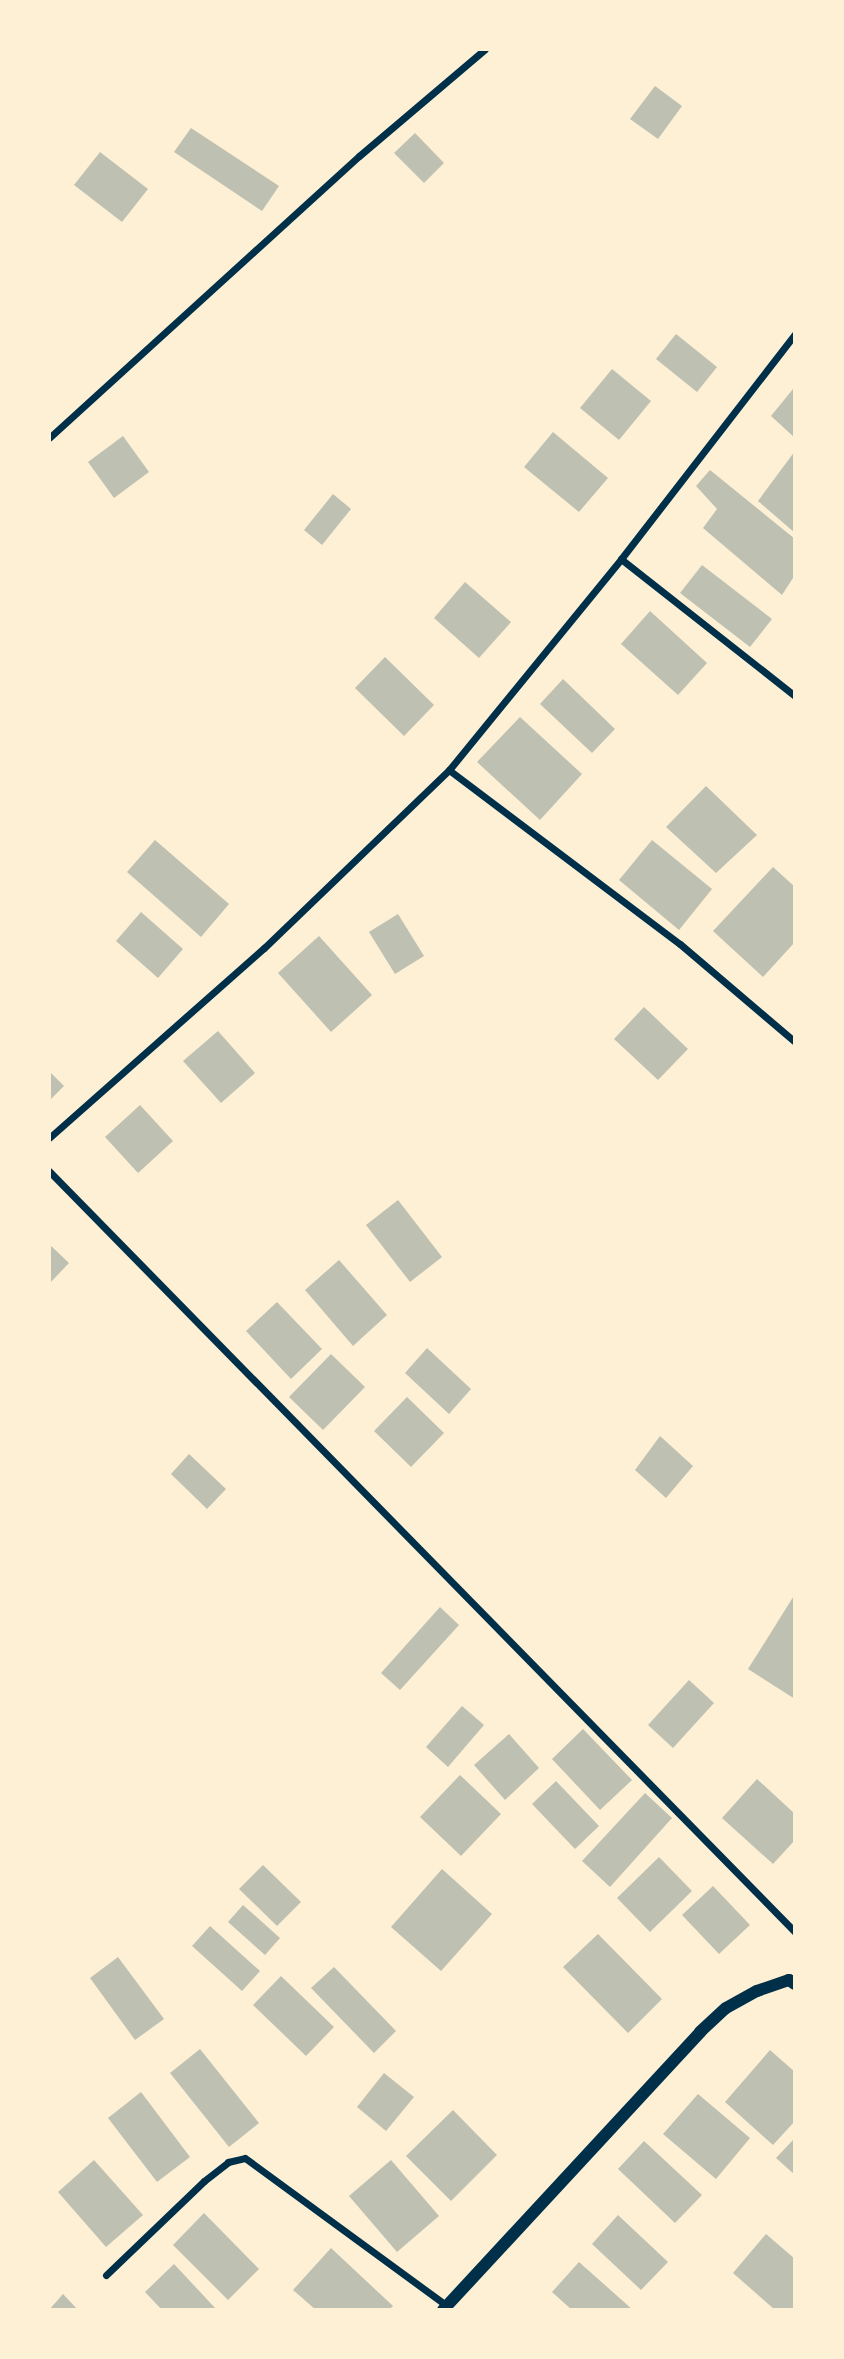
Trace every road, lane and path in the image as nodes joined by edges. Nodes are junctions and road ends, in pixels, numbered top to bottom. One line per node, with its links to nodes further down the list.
1 (485, 49): 3 (street)
2 (795, 334): 4 (street)
3 (49, 438)
4 (621, 559): 5 (street); 6 (street)
5 (795, 696)
6 (449, 770): 7 (street); 8 (street)
7 (795, 1042)
8 (49, 1138)
9 (49, 1171): 10 (street)
10 (795, 1933)
11 (793, 1978): 13 (street)
12 (106, 2276): 13 (street)
13 (445, 2308)

